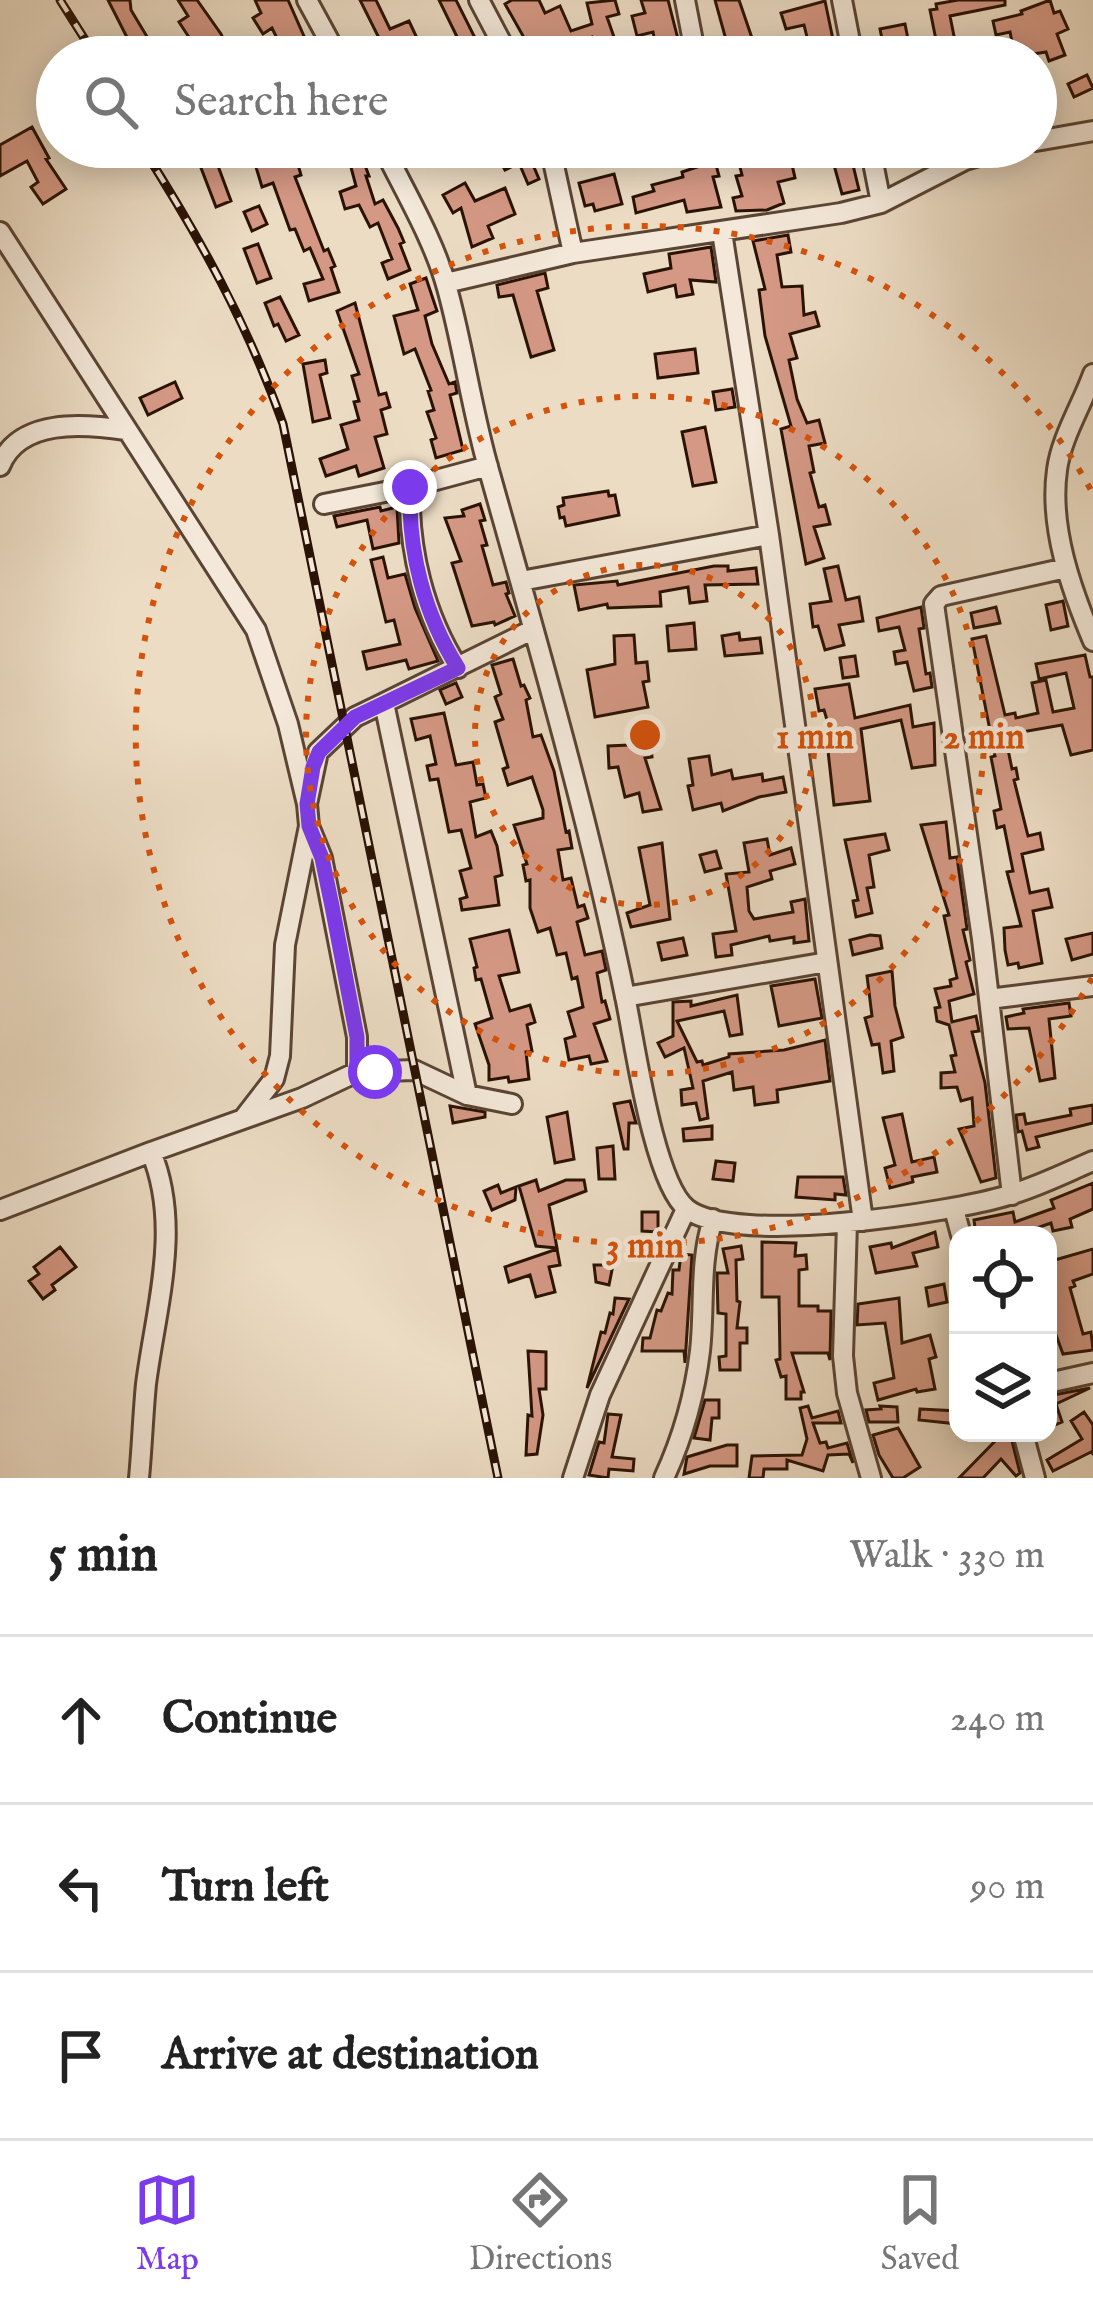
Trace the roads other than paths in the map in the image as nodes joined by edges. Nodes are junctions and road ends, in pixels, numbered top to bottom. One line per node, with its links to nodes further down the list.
1 (307, 0): 5 (street)
2 (478, 0): 6 (street)
3 (685, 0): 7 (street)
4 (842, 0): 8 (street)
5 (327, 36)
6 (498, 36)
7 (692, 36)
8 (849, 36)
9 (1093, 131): 10 (street)
10 (1057, 137)
11 (393, 168): 19 (street)
12 (555, 168): 18 (street)
13 (874, 168): 15 (street)
14 (949, 168): 15 (street)
15 (880, 203): 17 (street)
16 (0, 232): 21 (street)
17 (722, 232): 18 (street); 26 (street)
18 (573, 253): 19 (street)
19 (446, 283): 23 (street)
20 (1093, 374): 27 (street)
21 (126, 430): 22 (street); 33 (street)
22 (0, 466)
23 (488, 466): 24 (street); 28 (street)
24 (410, 487): 25 (street); 31 (street)
25 (324, 505)
26 (769, 535): 28 (street); 35 (street)
27 (1066, 568): 30 (street); 38 (street)
28 (521, 580): 29 (street)
29 (532, 630): 31 (street); 37 (street)
30 (1093, 641)
31 (458, 668): 32 (street)
32 (383, 703): 33 (street); 40 (street)
33 (307, 804): 34 (street)
34 (309, 826): 39 (street); 42 (street)
35 (827, 962): 37 (street); 50 (street)
36 (1093, 986): 38 (street)
37 (625, 997): 46 (street)
38 (988, 998): 45 (street)
39 (357, 1072): 40 (street); 42 (street)
40 (467, 1095): 41 (street)
41 (512, 1104)
42 (243, 1119): 43 (street)
43 (151, 1152): 48 (street); 55 (street)
44 (1093, 1161): 45 (street)
45 (1012, 1195): 47 (street)
46 (686, 1208): 49 (street); 56 (street)
47 (954, 1209): 50 (street); 51 (street)
48 (0, 1210)
49 (713, 1220): 50 (street); 57 (street)
50 (855, 1222): 58 (street)
51 (959, 1226)
52 (1093, 1373): 53 (street)
53 (1057, 1381)
54 (1025, 1442): 59 (street)
55 (139, 1478)
56 (573, 1478)
57 (664, 1478)
58 (871, 1478)
59 (1035, 1478)

